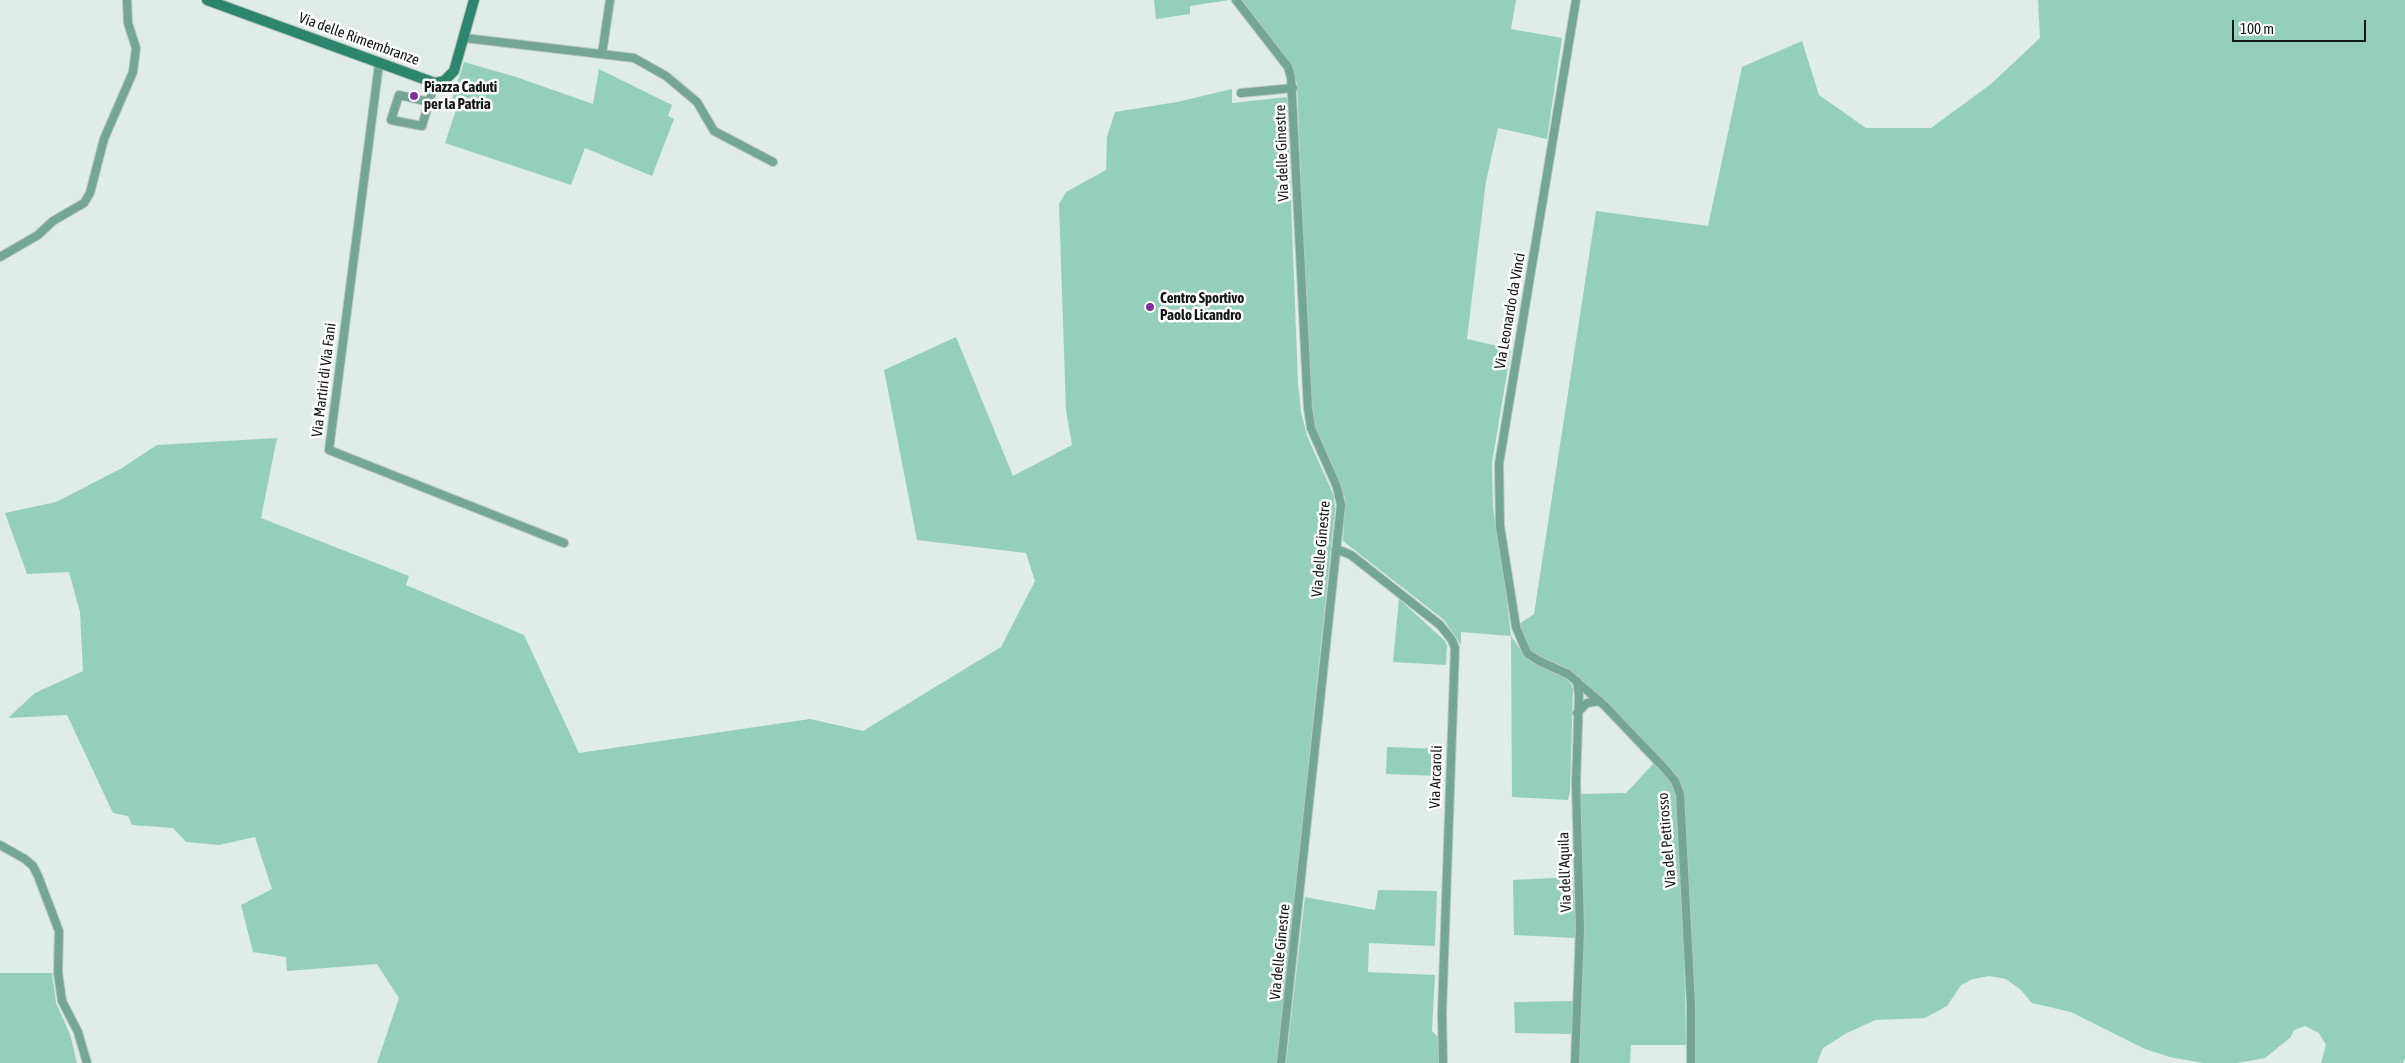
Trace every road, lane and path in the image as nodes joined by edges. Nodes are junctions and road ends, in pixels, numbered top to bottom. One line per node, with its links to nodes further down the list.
1 (127, 0): 15 (street)
2 (207, 0): 9 (main road, Via delle Rimembranze)
3 (474, 0): 7 (main road)
4 (610, 0): 8 (street)
5 (1236, 0): 11 (street, Via delle Ginestre)
6 (1576, 0): 18 (street, Via Leonardo da Vinci)
7 (464, 38): 8 (street); 10 (main road)
8 (602, 54): 14 (street)
9 (379, 64): 10 (main road, Via delle Rimembranze); 16 (street, Via Martiri di Via Fani)
10 (440, 82): 13 (street)
11 (1293, 88): 12 (street); 17 (street, Via delle Ginestre)
12 (1241, 93)
13 (429, 102): 13 (street)
14 (773, 162)
15 (0, 258)
16 (564, 543)
17 (1336, 549): 24 (street, Via delle Ginestre); 25 (street, Via Arcaroli)
18 (1516, 628): 19 (street, Via del Pettirosso)
19 (1577, 681): 20 (street, Via del Pettirosso); 21 (street, Via dell'Aquila)
20 (1600, 701): 21 (street); 27 (street, Via del Pettirosso)
21 (1577, 713): 26 (street, Via dell'Aquila)
22 (0, 845): 23 (street)
23 (86, 1063)
24 (1282, 1063)
25 (1443, 1063)
26 (1575, 1063)
27 (1691, 1063)

